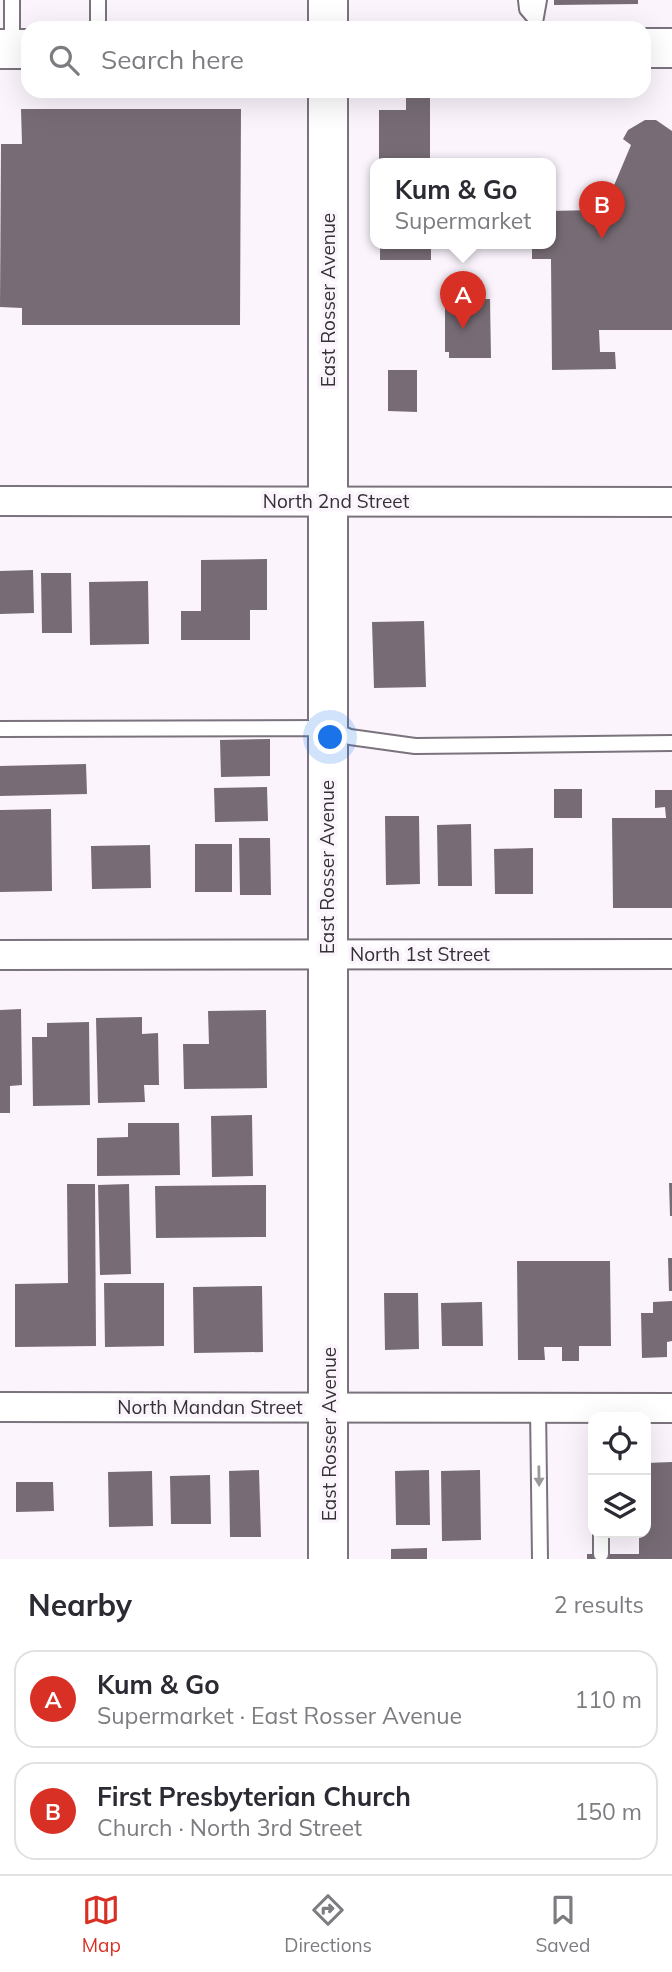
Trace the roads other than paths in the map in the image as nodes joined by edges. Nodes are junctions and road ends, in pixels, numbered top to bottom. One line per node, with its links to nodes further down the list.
1 (12, 0): 12 (lane)
2 (98, 0): 6 (lane)
3 (328, 0): 7 (street)
4 (526, 0): 8 (lane)
5 (539, 0): 9 (lane)
6 (98, 21)
7 (328, 21)
8 (533, 21)
9 (534, 21)
10 (651, 48): 11 (street)
11 (672, 48)
12 (13, 49)
13 (328, 98): 15 (street, East Rosser Avenue)
14 (0, 501): 15 (street, North 2nd Street)
15 (327, 501): 16 (street, North 2nd Street); 17 (street, East Rosser Avenue)
16 (672, 502)
17 (327, 728): 18 (lane); 19 (lane); 20 (street, East Rosser Avenue)
18 (0, 729)
19 (672, 743)
20 (328, 954): 21 (street, North 1st Street); 22 (street, North 1st Street); 24 (street, East Rosser Avenue)
21 (672, 954)
22 (0, 955)
23 (0, 1407): 24 (street, North Mandan Street)
24 (329, 1407): 25 (street, North Mandan Street); 31 (street, East Rosser Avenue)
25 (538, 1408): 27 (street, North Mandan Street); 32 (lane, one-way to 32)
26 (672, 1408): 28 (street, North Mandan Street)
27 (588, 1412)
28 (613, 1412)
29 (601, 1538): 30 (lane)
30 (601, 1554)
31 (328, 1559)
32 (540, 1559)

